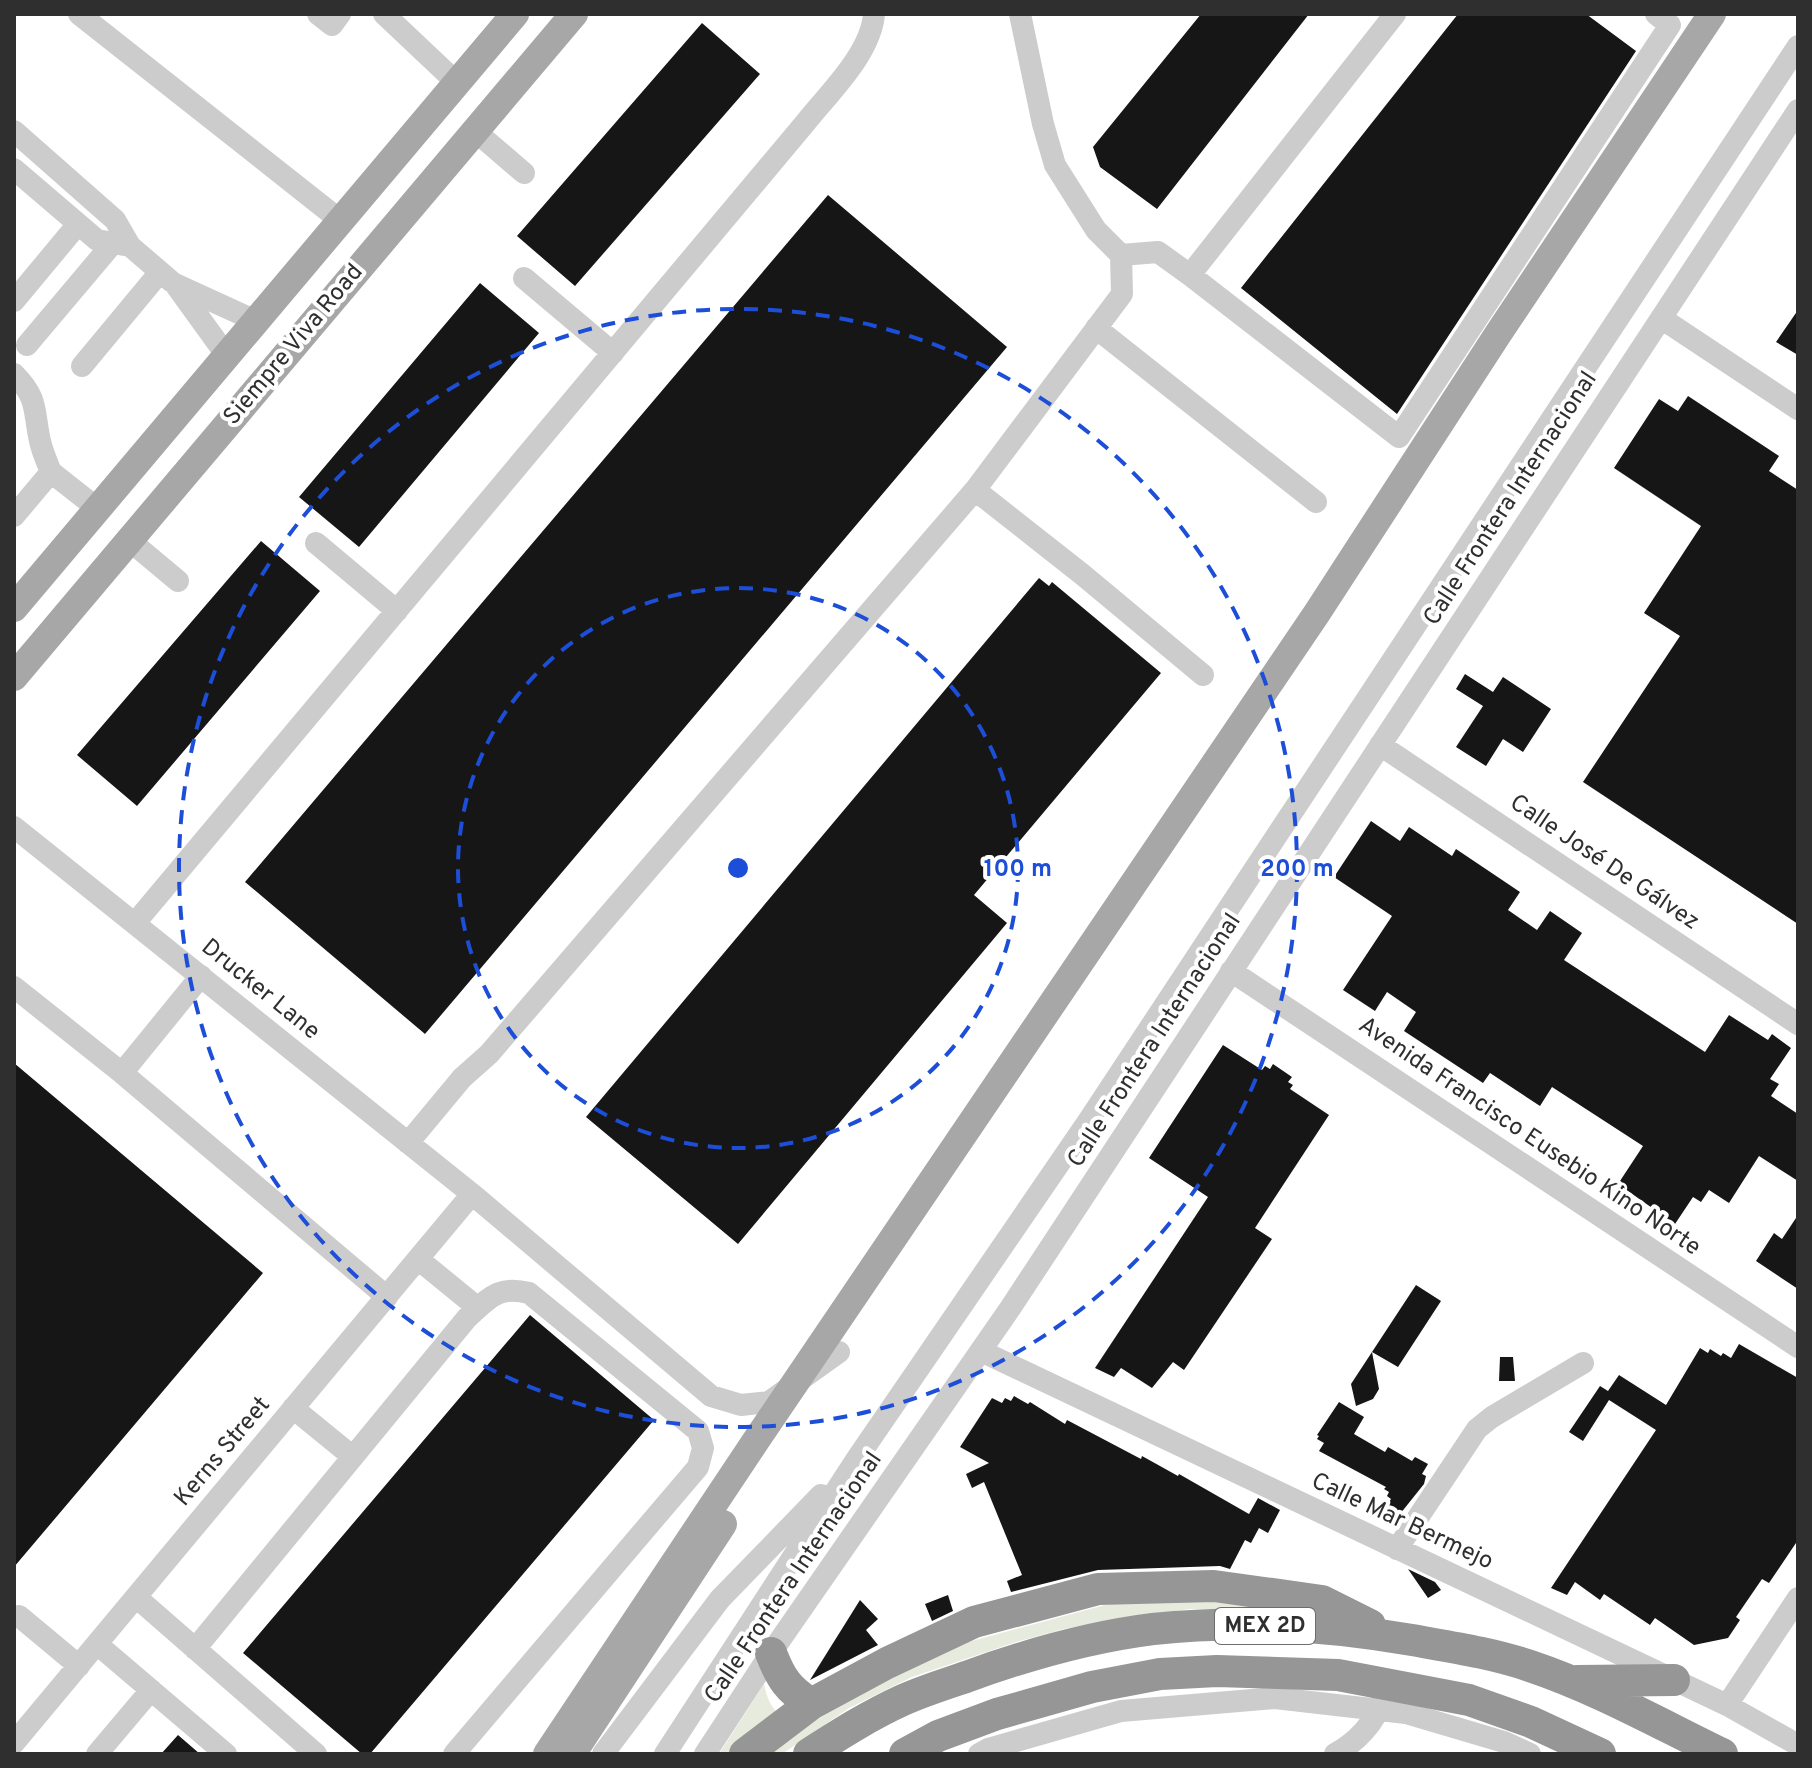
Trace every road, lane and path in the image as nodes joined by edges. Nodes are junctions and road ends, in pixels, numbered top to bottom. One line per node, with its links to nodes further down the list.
1 (79, 14): 20 (street)
2 (318, 14): 3 (street)
3 (340, 14)
4 (384, 14): 14 (street)
5 (515, 14): 14 (main road, Siempre Viva Road)
6 (574, 14): 17 (main road, Siempre Viva Road)
7 (874, 14): 32 (street)
8 (1020, 14): 23 (street)
9 (1395, 14): 24 (street)
10 (1656, 14): 24 (street)
11 (1712, 14): 66 (main road)
12 (1732, 14): 64 (main road)
13 (1798, 46): 69 (street)
14 (457, 83): 20 (main road, Siempre Viva Road)
15 (1798, 110): 28 (street, Calle Frontera Internacional)
16 (14, 131): 22 (street)
17 (475, 131): 18 (street); 42 (main road, Siempre Viva Road)
18 (524, 173)
19 (16, 174): 21 (street)
20 (341, 221): 29 (main road, Siempre Viva Road)
21 (78, 224): 22 (street); 27 (street)
22 (122, 244): 25 (street); 31 (street)
23 (1121, 255): 24 (street); 30 (street)
24 (1190, 275)
25 (168, 278): 29 (street); 33 (street); 34 (street)
26 (524, 278): 32 (street)
27 (14, 301)
28 (1661, 318): 36 (street); 49 (street, Calle Frontera Internacional)
29 (256, 321): 33 (main road, Siempre Viva Road)
30 (1096, 328): 38 (street); 39 (street)
31 (27, 345)
32 (613, 353): 46 (street)
33 (227, 356): 40 (main road, Siempre Viva Road)
34 (82, 366)
35 (14, 374): 37 (street)
36 (1798, 409)
37 (51, 472): 40 (street); 41 (street)
38 (975, 490): 47 (street); 57 (street)
39 (1316, 502)
40 (98, 509): 45 (main road, Siempre Viva Road)
41 (14, 516)
42 (129, 540): 44 (street); 48 (main road, Siempre Viva Road)
43 (316, 543): 46 (street)
44 (178, 581)
45 (14, 608)
46 (397, 611): 51 (street)
47 (1203, 675)
48 (14, 677)
49 (1380, 745): 52 (street, Calle Frontera Internacional); 55 (street, Calle José De Gálvez)
50 (14, 827): 51 (street, Drucker Lane)
51 (135, 923): 53 (street, Drucker Lane)
52 (1231, 971): 62 (street, Avenida Francisco Eusebio Kino Norte); 63 (street, Calle Frontera Internacional)
53 (201, 976): 56 (street); 57 (street, Drucker Lane)
54 (14, 987): 56 (street)
55 (1798, 1024)
56 (122, 1073): 60 (street)
57 (408, 1143): 58 (street, Drucker Lane)
58 (472, 1194): 59 (street, Kerns Street); 66 (street, Drucker Lane)
59 (418, 1259): 60 (street, Kerns Street); 61 (street)
60 (387, 1297): 67 (street, Kerns Street)
61 (478, 1308): 68 (street); 90 (street)
62 (1798, 1347)
63 (981, 1351): 70 (street, Calle Mar Bermejo); 77 (street, Calle Frontera Internacional)
64 (839, 1352): 66 (street, Drucker Lane); 92 (main road)
65 (1583, 1363): 70 (street)
66 (795, 1385): 91 (main road)
67 (293, 1408): 68 (street); 71 (street, Kerns Street)
68 (353, 1457): 76 (street)
69 (856, 1460): 93 (street); 94 (street)
70 (1397, 1549): 79 (street, Calle Mar Bermejo)
71 (136, 1597): 75 (street, Kerns Street); 76 (street)
72 (1798, 1598): 84 (street)
73 (19, 1616): 78 (street)
74 (1390, 1636): 80 (highway, MEX 2D); 83 (highway); 97 (highway, MEX 2D)
75 (97, 1644): 78 (street, Kerns Street); 81 (street)
76 (195, 1649): 89 (street)
77 (771, 1653): 83 (highway); 95 (street, Calle Frontera Internacional)
78 (79, 1666): 85 (street, Kerns Street)
79 (1674, 1680): 80 (highway); 84 (street, Calle Mar Bermejo)
80 (1570, 1681): 103 (highway, MEX 2D)
81 (151, 1690): 87 (street); 88 (street)
82 (1382, 1696): 98 (highway, MEX 2D); 99 (street); 100 (street); 101 (street); 102 (highway, MEX 2D)
83 (811, 1704): 96 (highway)
84 (1727, 1705): 86 (street, Calle Mar Bermejo)
85 (16, 1738)
86 (1798, 1745)
87 (97, 1754)
88 (226, 1754)
89 (316, 1754)
90 (454, 1754)
91 (547, 1754)
92 (572, 1754)
93 (603, 1754)
94 (665, 1754)
95 (705, 1754)
96 (745, 1754)
97 (809, 1754)
98 (905, 1754)
99 (979, 1754)
100 (1335, 1754)
101 (1530, 1754)
102 (1600, 1754)
103 (1722, 1754)

